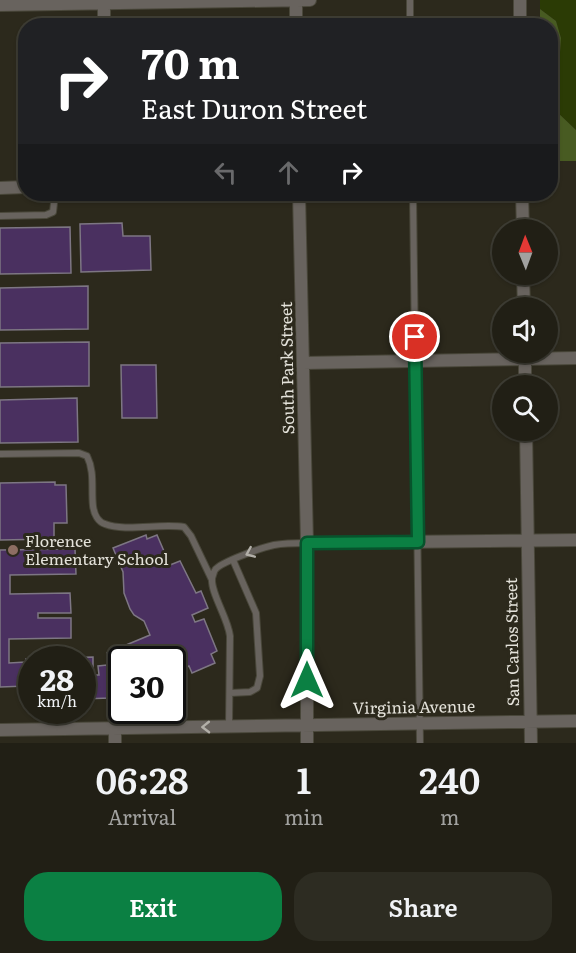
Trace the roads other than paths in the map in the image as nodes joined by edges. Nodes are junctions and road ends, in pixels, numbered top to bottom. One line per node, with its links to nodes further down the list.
1 (296, 0): 2 (street); 5 (street); 8 (street)
2 (310, 0)
3 (410, 0): 9 (lane)
4 (520, 0): 10 (street)
5 (104, 2): 6 (street); 7 (street)
6 (0, 5)
7 (104, 18)
8 (296, 18)
9 (410, 18)
10 (520, 18)
11 (18, 187): 12 (street)
12 (0, 188)
13 (54, 201): 17 (lane)
14 (299, 201): 23 (street, South Park Street)
15 (412, 201): 22 (lane)
16 (522, 201): 18 (street)
17 (0, 216)
18 (523, 219)
19 (558, 357): 21 (street)
20 (492, 358): 22 (street)
21 (576, 358)
22 (416, 361): 23 (street); 28 (lane)
23 (303, 363): 29 (street, South Park Street)
24 (526, 441): 27 (street, San Carlos Street)
25 (0, 454): 31 (lane)
26 (576, 540): 27 (street)
27 (527, 541): 28 (street); 34 (street, San Carlos Street)
28 (418, 542): 29 (street); 35 (lane)
29 (307, 543): 30 (lane, one-way to 30); 36 (street, South Park Street)
30 (233, 560): 31 (lane); 32 (lane)
31 (212, 580): 32 (lane)
32 (230, 693): 37 (lane)
33 (576, 721): 34 (street, Virginia Avenue)
34 (530, 722): 35 (street, Virginia Avenue); 43 (street, San Carlos Street)
35 (420, 724): 36 (street, Virginia Avenue); 42 (lane)
36 (307, 725): 37 (street, Virginia Avenue); 41 (street, South Park Street)
37 (229, 726): 38 (street, Virginia Avenue, one-way to 38)
38 (115, 728): 39 (street, Virginia Avenue); 40 (street)
39 (0, 730)
40 (115, 743)
41 (307, 743)
42 (420, 743)
43 (531, 743)

